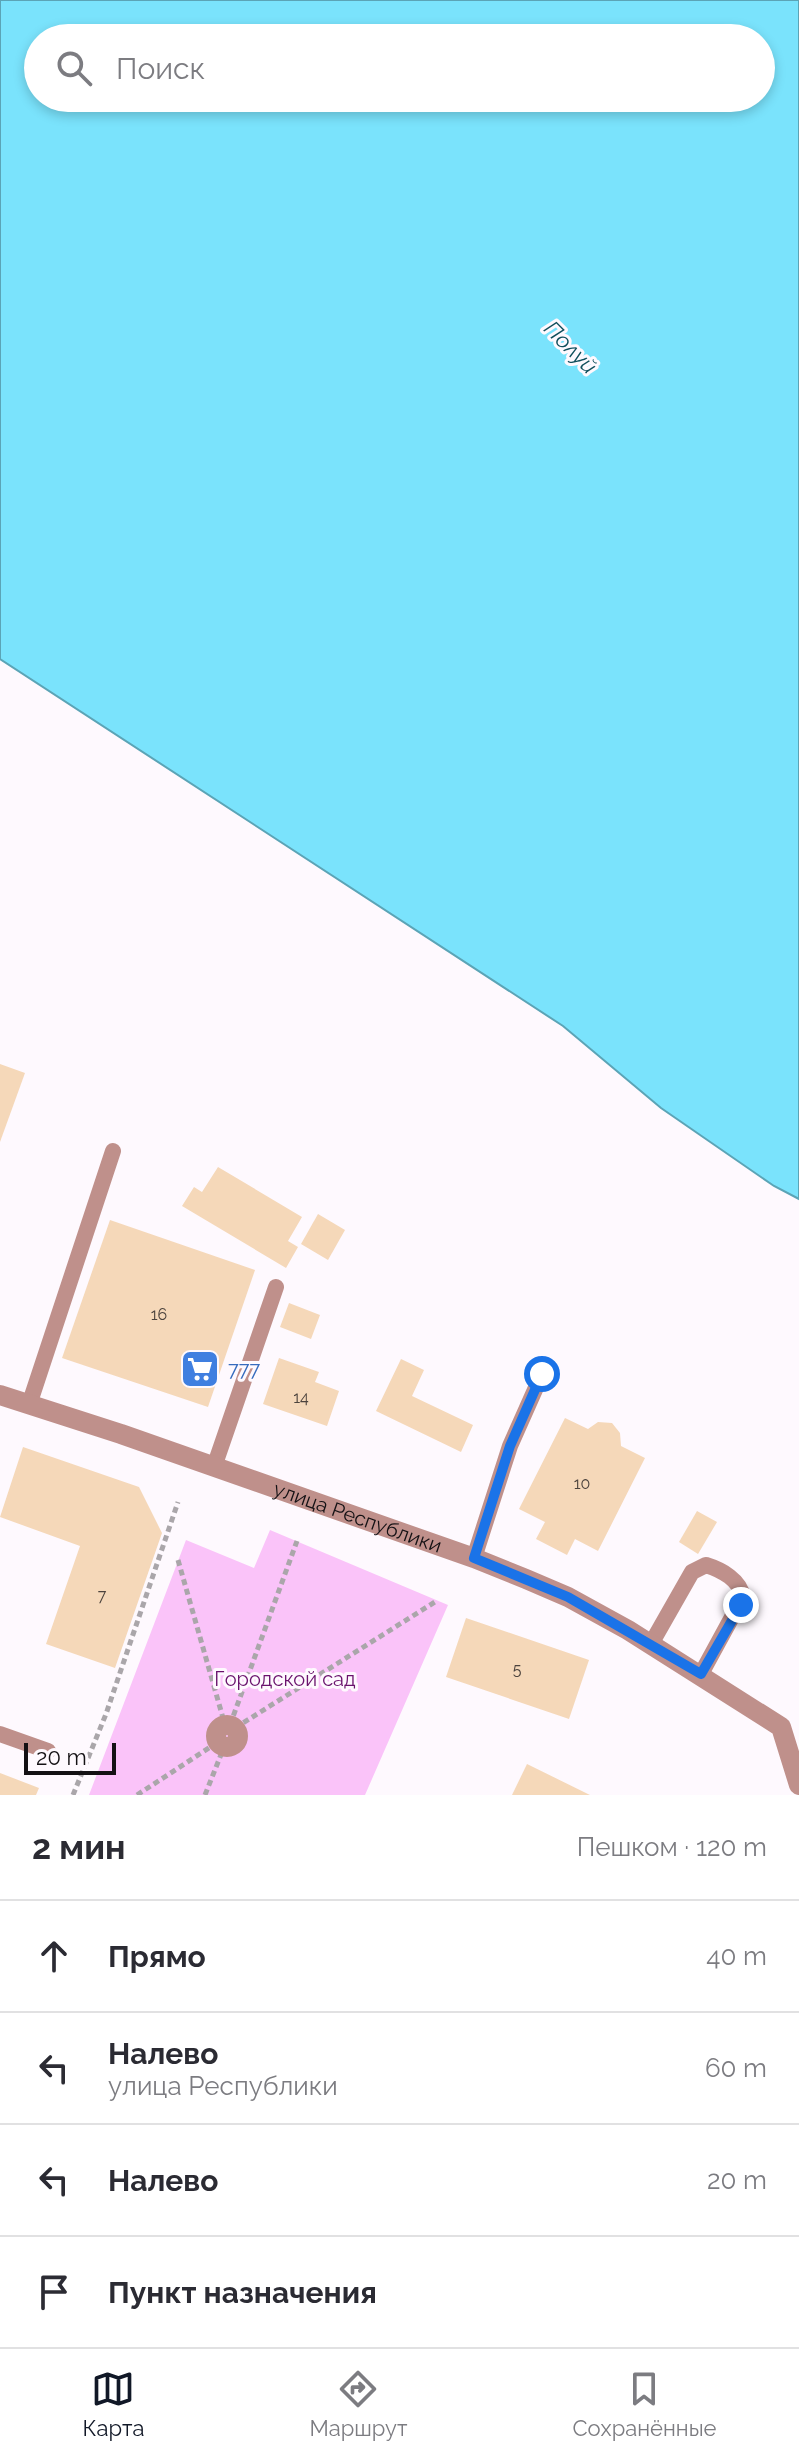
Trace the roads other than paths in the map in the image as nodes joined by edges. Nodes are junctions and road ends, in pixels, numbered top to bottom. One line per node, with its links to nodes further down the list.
1 (113, 1151): 5 (lane)
2 (276, 1287): 6 (lane)
3 (542, 1374): 7 (lane)
4 (0, 1395): 5 (street, улица Республики)
5 (29, 1405): 6 (street, улица Республики)
6 (214, 1467): 7 (street, улица Республики)
7 (474, 1558): 8 (street, улица Республики)
8 (651, 1644): 9 (street, улица Республики); 9 (lane)
9 (701, 1674): 10 (street, улица Республики)
10 (781, 1727): 12 (lane); 14 (street)
11 (0, 1734): 13 (lane)
12 (799, 1740)
13 (48, 1751)
14 (799, 1785)

